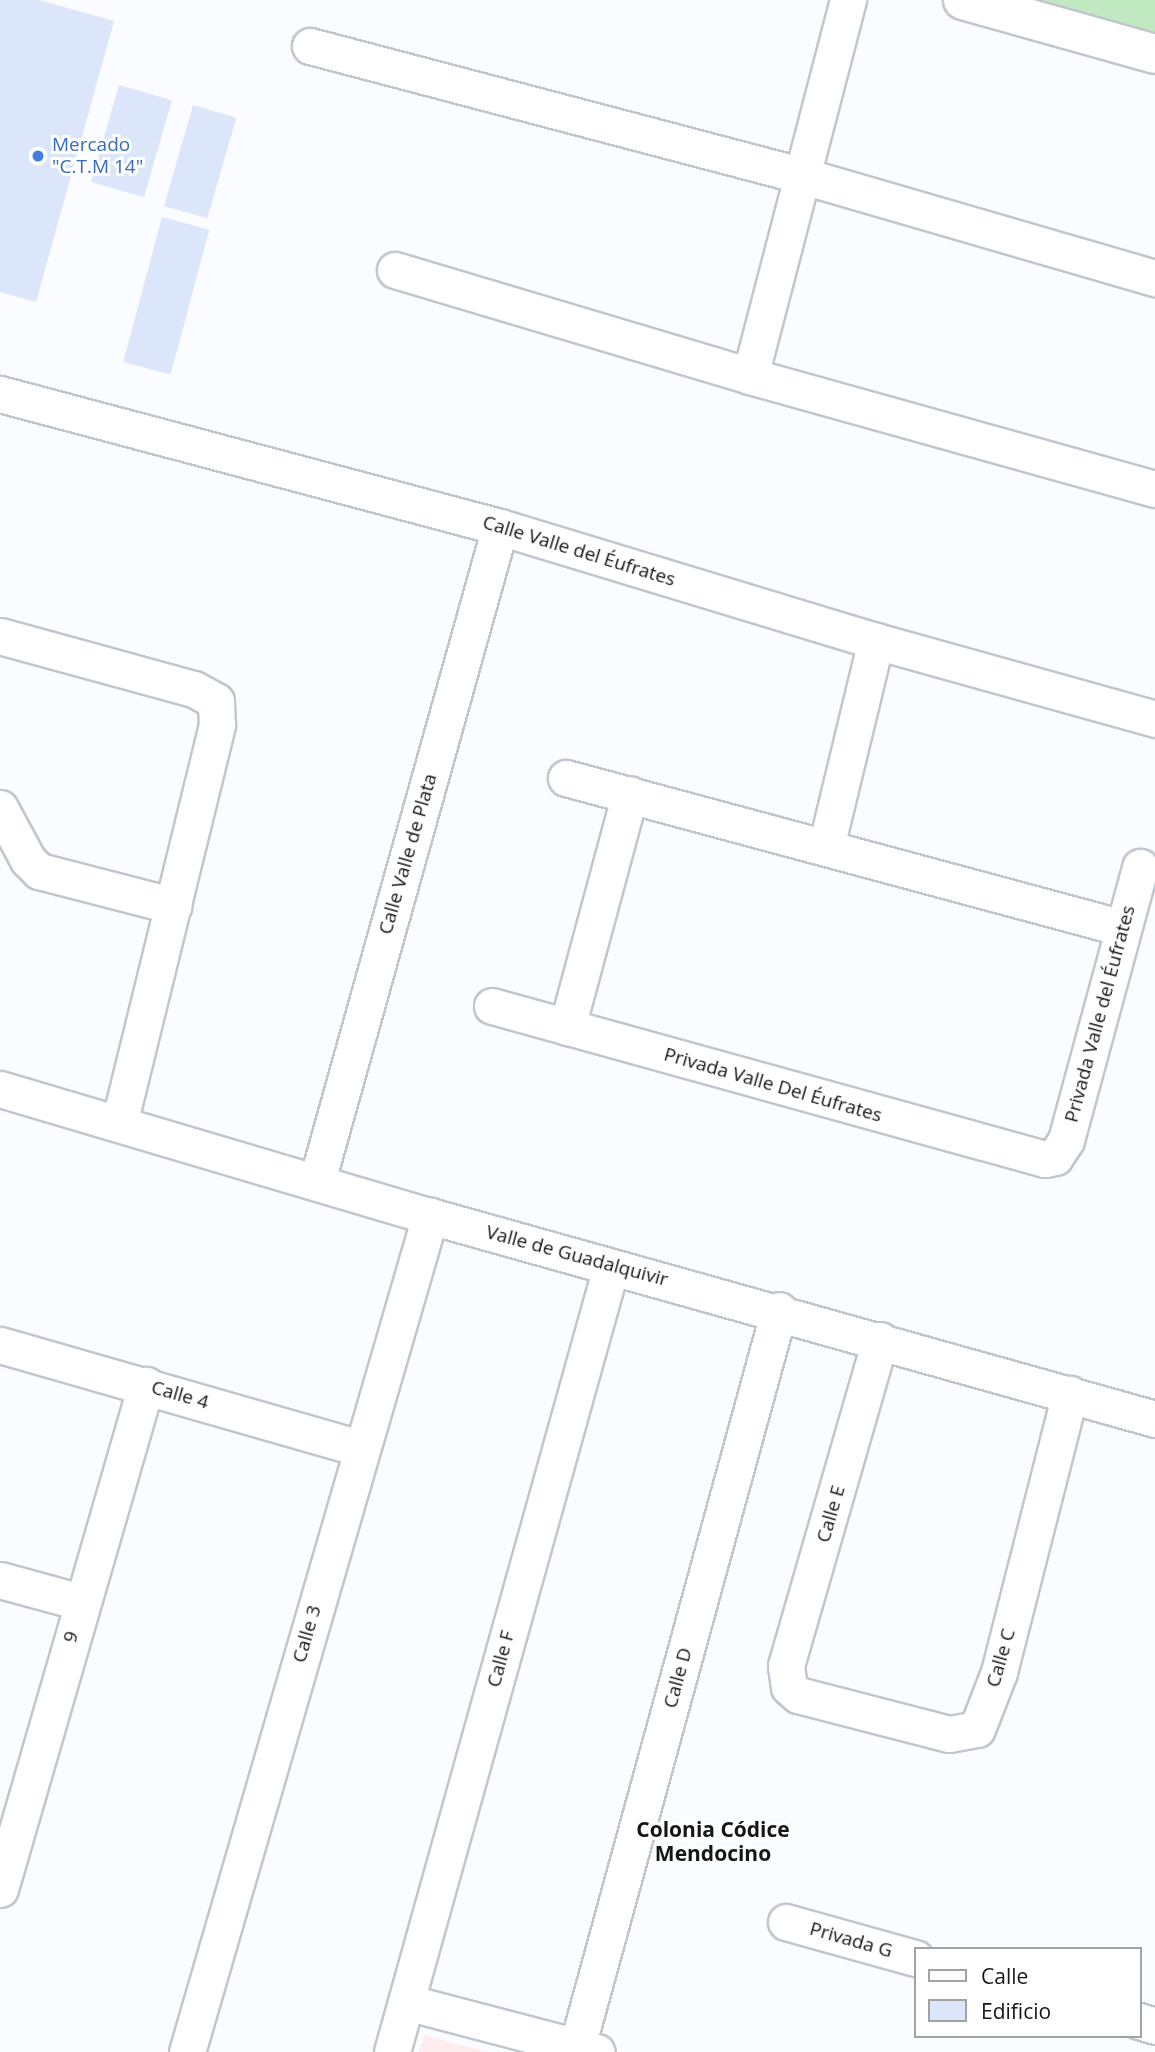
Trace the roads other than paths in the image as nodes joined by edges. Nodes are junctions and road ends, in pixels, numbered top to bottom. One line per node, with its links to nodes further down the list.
1 (848, 0): 5 (street)
2 (963, 0): 4 (street)
3 (310, 46): 5 (street)
4 (1155, 54)
5 (800, 175): 7 (street); 8 (street)
6 (395, 270): 8 (street)
7 (1155, 278)
8 (750, 376): 10 (street)
9 (0, 394): 11 (street, Calle Valle del Éufrates)
10 (1155, 489)
11 (500, 527): 13 (street, Calle Valle del Éufrates); 27 (street, Calle Valle de Plata)
12 (0, 636): 20 (street)
13 (876, 641): 14 (street, Calle Valle del Éufrates); 18 (street)
14 (1155, 719)
15 (566, 778): 16 (street, Privada Valle Del Éufrates)
16 (630, 794): 18 (street, Privada Valle Del Éufrates); 23 (street)
17 (0, 808): 20 (street)
18 (826, 848): 21 (street, Privada Valle Del Éufrates)
19 (1140, 867): 21 (street, Privada Valle del Éufrates)
20 (174, 906): 25 (street)
21 (1123, 928): 26 (street, Privada Valle del Éufrates)
22 (492, 1006): 23 (street, Privada Valle Del Éufrates)
23 (567, 1027): 26 (street, Privada Valle Del Éufrates)
24 (0, 1089): 25 (street, Valle de Guadalquivir)
25 (120, 1124): 27 (street, Valle de Guadalquivir)
26 (1055, 1157)
27 (317, 1181): 28 (street, Valle de Guadalquivir)
28 (429, 1216): 29 (street, Valle de Guadalquivir); 36 (street, Calle 3)
29 (611, 1266): 30 (street, Valle de Guadalquivir); 43 (street, Calle F)
30 (779, 1310): 31 (street, Valle de Guadalquivir); 44 (street, Calle D)
31 (880, 1340): 34 (street, Valle de Guadalquivir); 39 (street, Calle E)
32 (0, 1345): 33 (street, Calle 4)
33 (146, 1385): 36 (street, Calle 4); 38 (street, 9)
34 (1070, 1394): 35 (street, Valle de Guadalquivir); 39 (street, Calle C)
35 (1155, 1419)
36 (360, 1448): 45 (street, Calle 3)
37 (0, 1580): 38 (street)
38 (81, 1602): 40 (street, 9)
39 (789, 1687)
40 (0, 1889)
41 (786, 1922): 42 (street, Privada G)
42 (914, 1958)
43 (406, 2003): 44 (street); 46 (street, Calle F)
44 (587, 2049)
45 (187, 2052)
46 (393, 2052)

